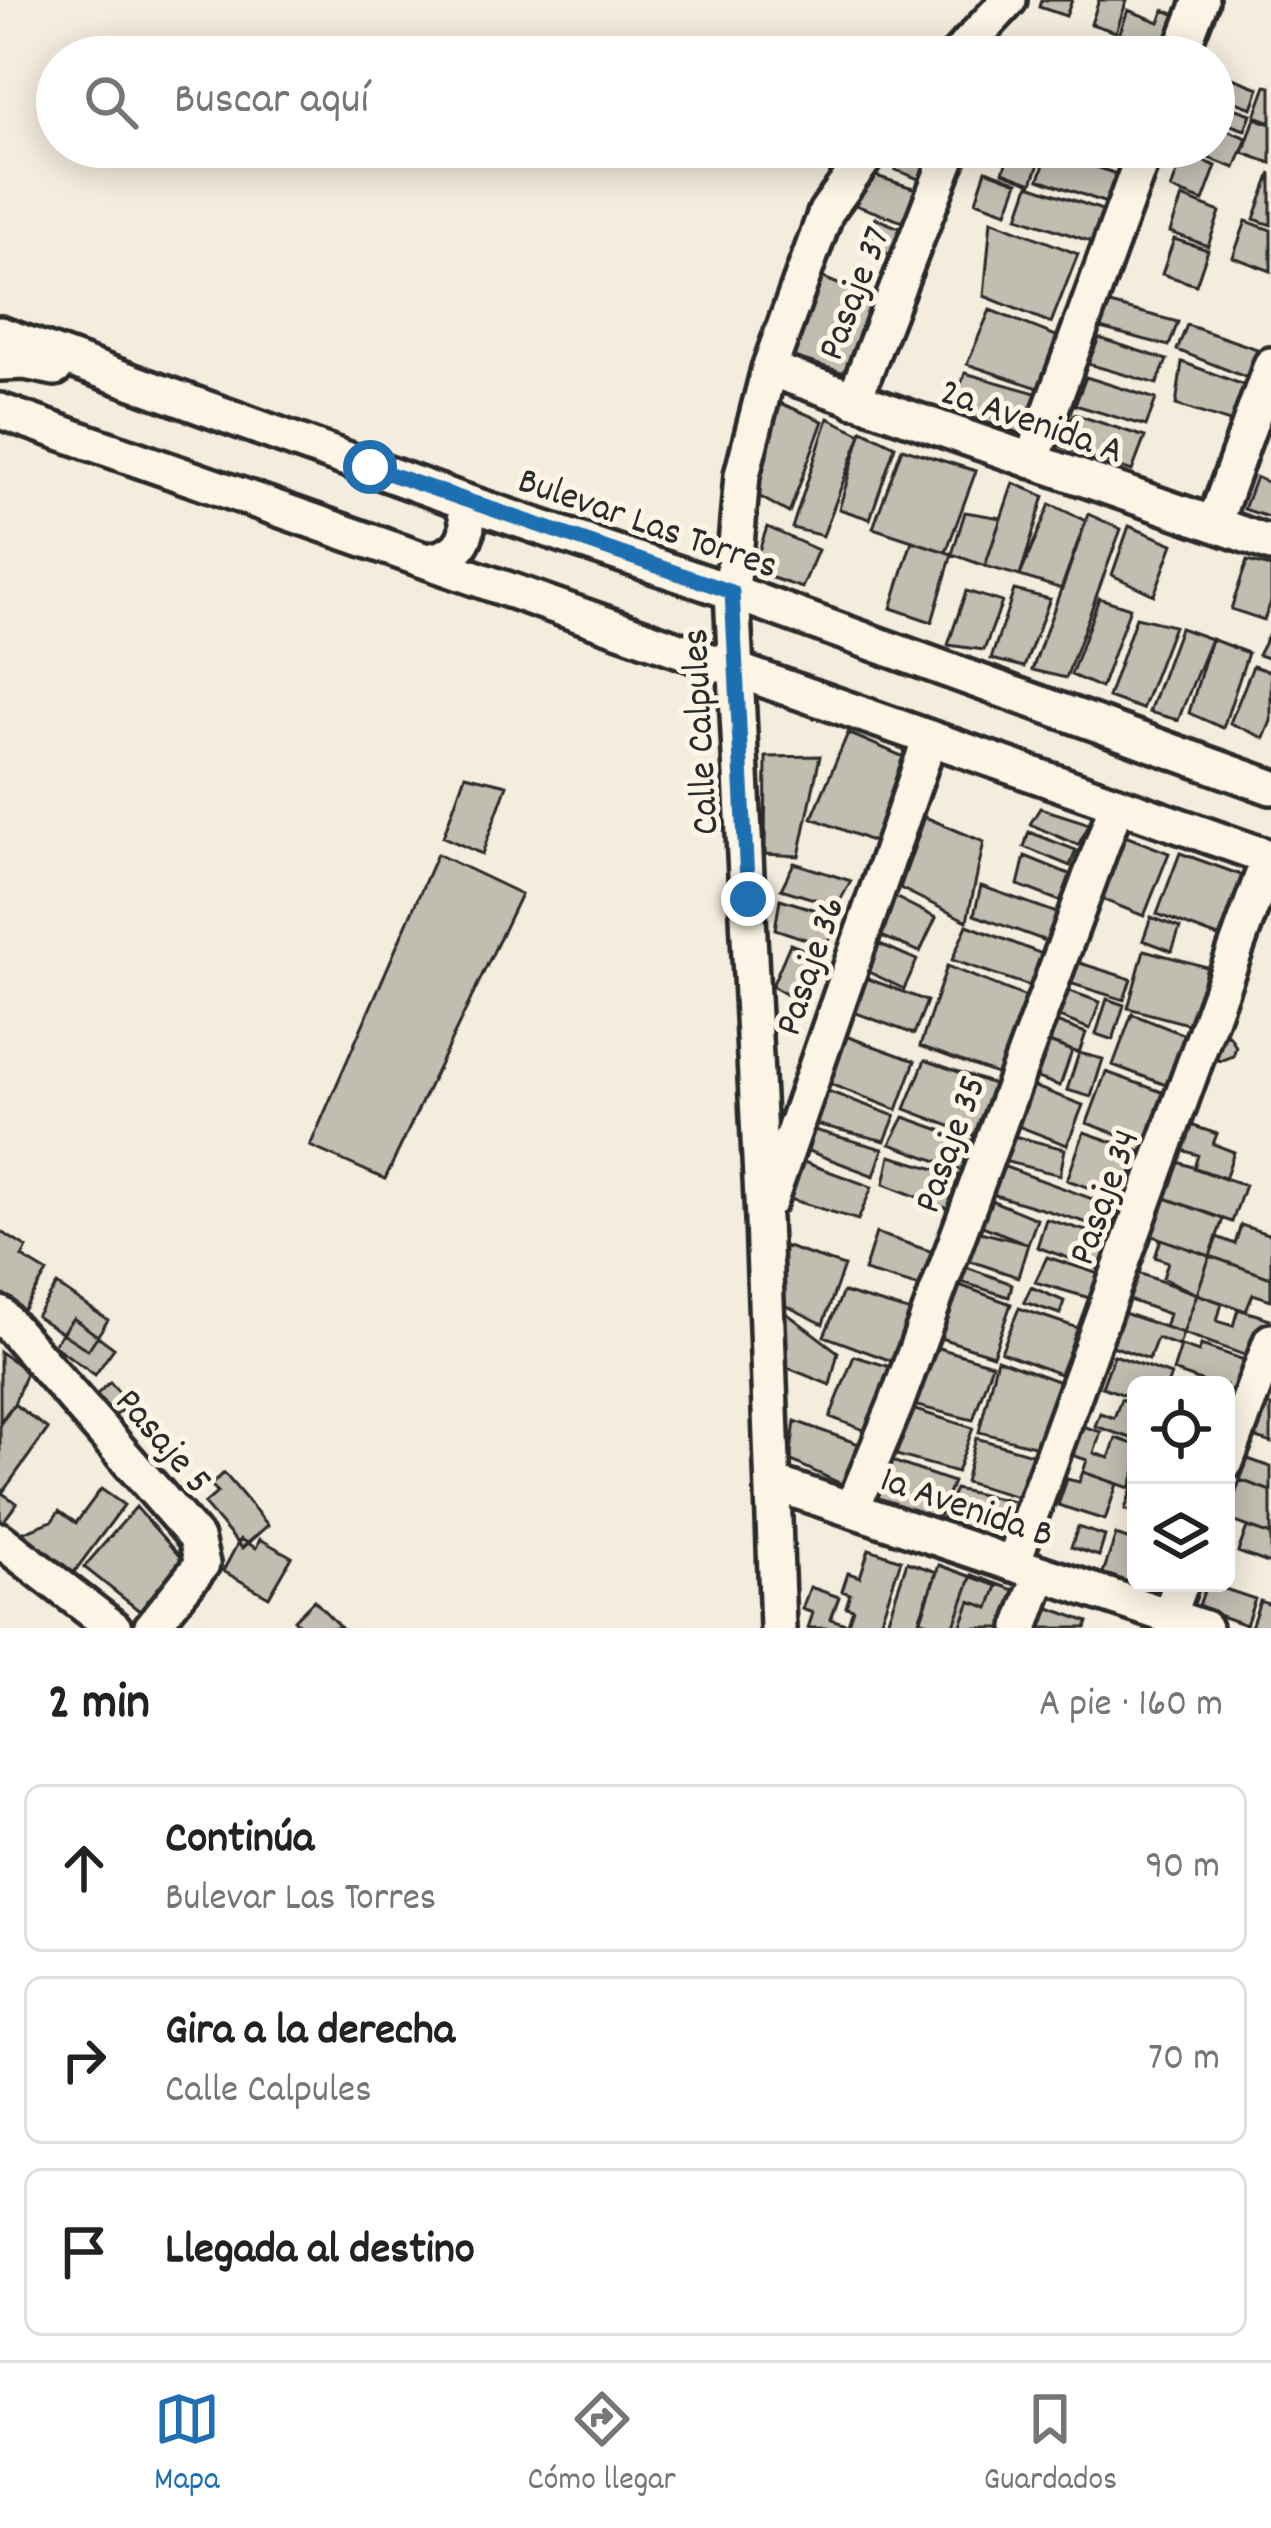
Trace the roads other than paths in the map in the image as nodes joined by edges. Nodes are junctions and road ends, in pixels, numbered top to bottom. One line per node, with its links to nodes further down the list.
1 (1010, 0): 3 (street)
2 (1201, 0): 4 (street)
3 (976, 36)
4 (1187, 36)
5 (858, 168): 11 (street, Calle Calpules)
6 (944, 168): 13 (street, Pasaje 37)
7 (1138, 168): 15 (street)
8 (0, 334): 12 (street, Bulevar Las Torres)
9 (0, 363): 12 (street)
10 (1271, 365): 17 (street)
11 (770, 369): 13 (street, 2a Avenida A); 20 (street, Calle Calpules)
12 (145, 385): 16 (street, Bulevar Las Torres)
13 (854, 400): 15 (street, 2a Avenida A)
14 (4, 418): 19 (street)
15 (1032, 461): 17 (street, 2a Avenida A)
16 (460, 500): 19 (street); 20 (street, Bulevar Las Torres)
17 (1214, 524): 18 (street, 2a Avenida A)
18 (1271, 544)
19 (432, 560): 21 (street)
20 (732, 592): 21 (street, Calle Calpules); 23 (street, Bulevar Las Torres)
21 (738, 670): 22 (street); 26 (street, Calle Calpules)
22 (930, 738): 24 (street); 26 (street, Pasaje 36)
23 (1271, 787)
24 (1117, 804): 25 (street); 31 (street, Pasaje 35)
25 (1270, 857): 33 (street, Pasaje 34)
26 (763, 1219): 30 (street, Calle Calpules)
27 (0, 1314): 37 (street, Pasaje 5)
28 (1271, 1341): 29 (street)
29 (1235, 1438)
30 (773, 1483): 31 (street, 1a Avenida B); 38 (street, Calle Calpules)
31 (852, 1509): 33 (street, 1a Avenida B)
32 (4, 1551): 36 (street)
33 (1027, 1569): 35 (street, 1a Avenida B); 39 (street, Pasaje 34)
34 (1178, 1592): 35 (street)
35 (1169, 1616): 40 (street, 1a Avenida B)
36 (114, 1628)
37 (151, 1628)
38 (778, 1628)
39 (1022, 1628)
40 (1204, 1628)

